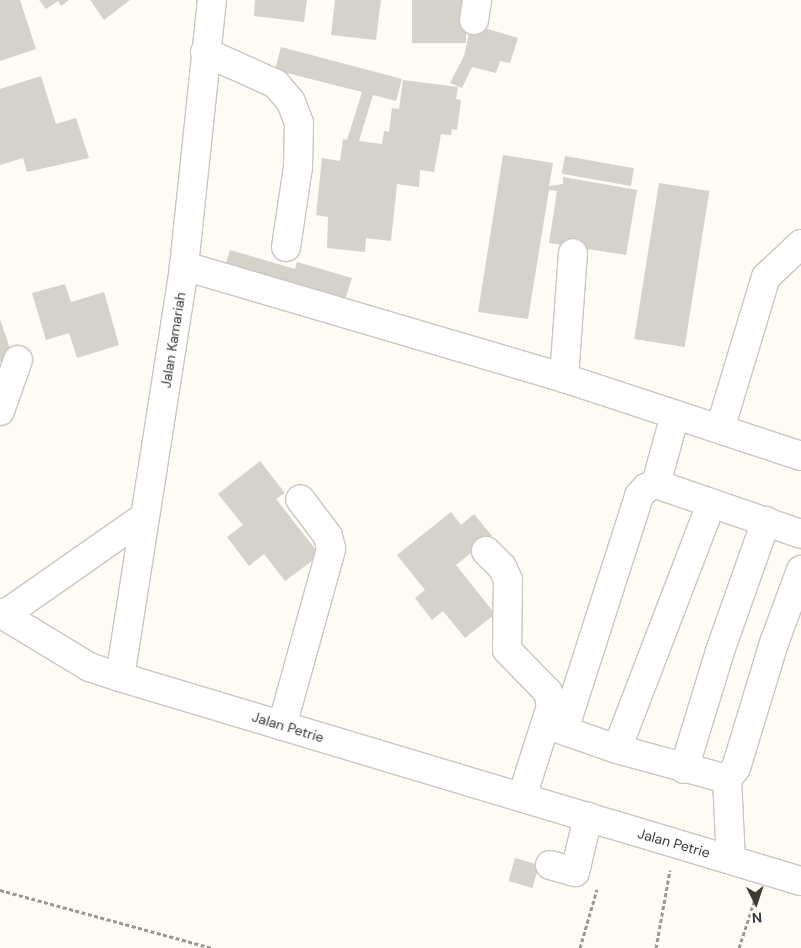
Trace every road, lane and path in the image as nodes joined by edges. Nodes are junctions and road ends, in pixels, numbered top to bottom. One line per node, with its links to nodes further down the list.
1 (212, 0): 2 (street, Jalan Kamariah)
2 (206, 52): 4 (street); 6 (street, Jalan Kamariah)
3 (801, 244): 11 (street)
4 (286, 247)
5 (573, 253): 8 (street)
6 (184, 266): 8 (street); 16 (street, Jalan Kamariah)
7 (18, 360): 9 (street)
8 (564, 378): 10 (street)
9 (0, 411)
10 (675, 415): 11 (street); 13 (street)
11 (720, 429): 12 (street)
12 (801, 456)
13 (656, 484): 15 (street); 24 (street)
14 (300, 499): 23 (street)
15 (711, 504): 17 (street); 25 (street)
16 (144, 517): 21 (street); 22 (street, Jalan Kamariah)
17 (766, 521): 18 (street); 26 (street)
18 (801, 534)
19 (486, 551): 24 (street)
20 (801, 570): 27 (street)
21 (2, 614): 22 (street, Jalan Petrie)
22 (120, 677): 23 (street, Jalan Petrie)
23 (282, 726): 28 (street, Jalan Petrie)
24 (555, 727): 25 (street); 28 (street)
25 (618, 749): 26 (street)
26 (684, 769): 27 (street)
27 (727, 779): 31 (street)
28 (522, 798): 29 (street, Jalan Petrie)
29 (588, 817): 30 (street, Jalan Petrie); 32 (street)
30 (675, 843): 31 (street, Jalan Petrie); 37 (path)
31 (731, 860): 33 (street, Jalan Petrie)
32 (562, 869)
33 (765, 870): 34 (street, Jalan Petrie); 38 (path)
34 (801, 881)
35 (0, 890): 36 (path)
36 (212, 948)
37 (656, 948)
38 (739, 948)

